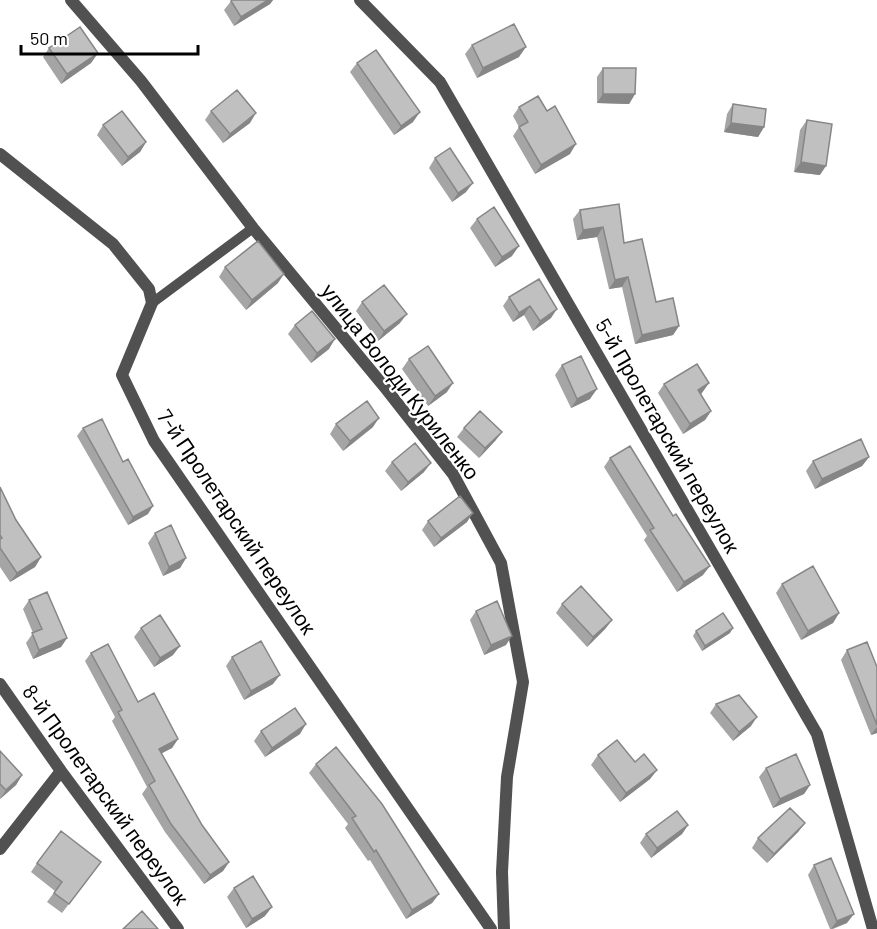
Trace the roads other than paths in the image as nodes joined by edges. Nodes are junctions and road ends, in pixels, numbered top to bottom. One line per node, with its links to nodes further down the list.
1 (71, 0): 4 (street, улица Володи Куриленко)
2 (360, 0): 12 (street, 5-й Пролетарский переулок)
3 (0, 154): 5 (street)
4 (253, 228): 5 (lane); 11 (street, улица Володи Куриленко)
5 (152, 303): 10 (street, 7-й Пролетарский переулок)
6 (0, 684): 7 (street, 8-й Пролетарский переулок)
7 (61, 771): 8 (street); 9 (street, 8-й Пролетарский переулок)
8 (0, 849)
9 (178, 929)
10 (491, 929)
11 (504, 929)
12 (873, 929)

